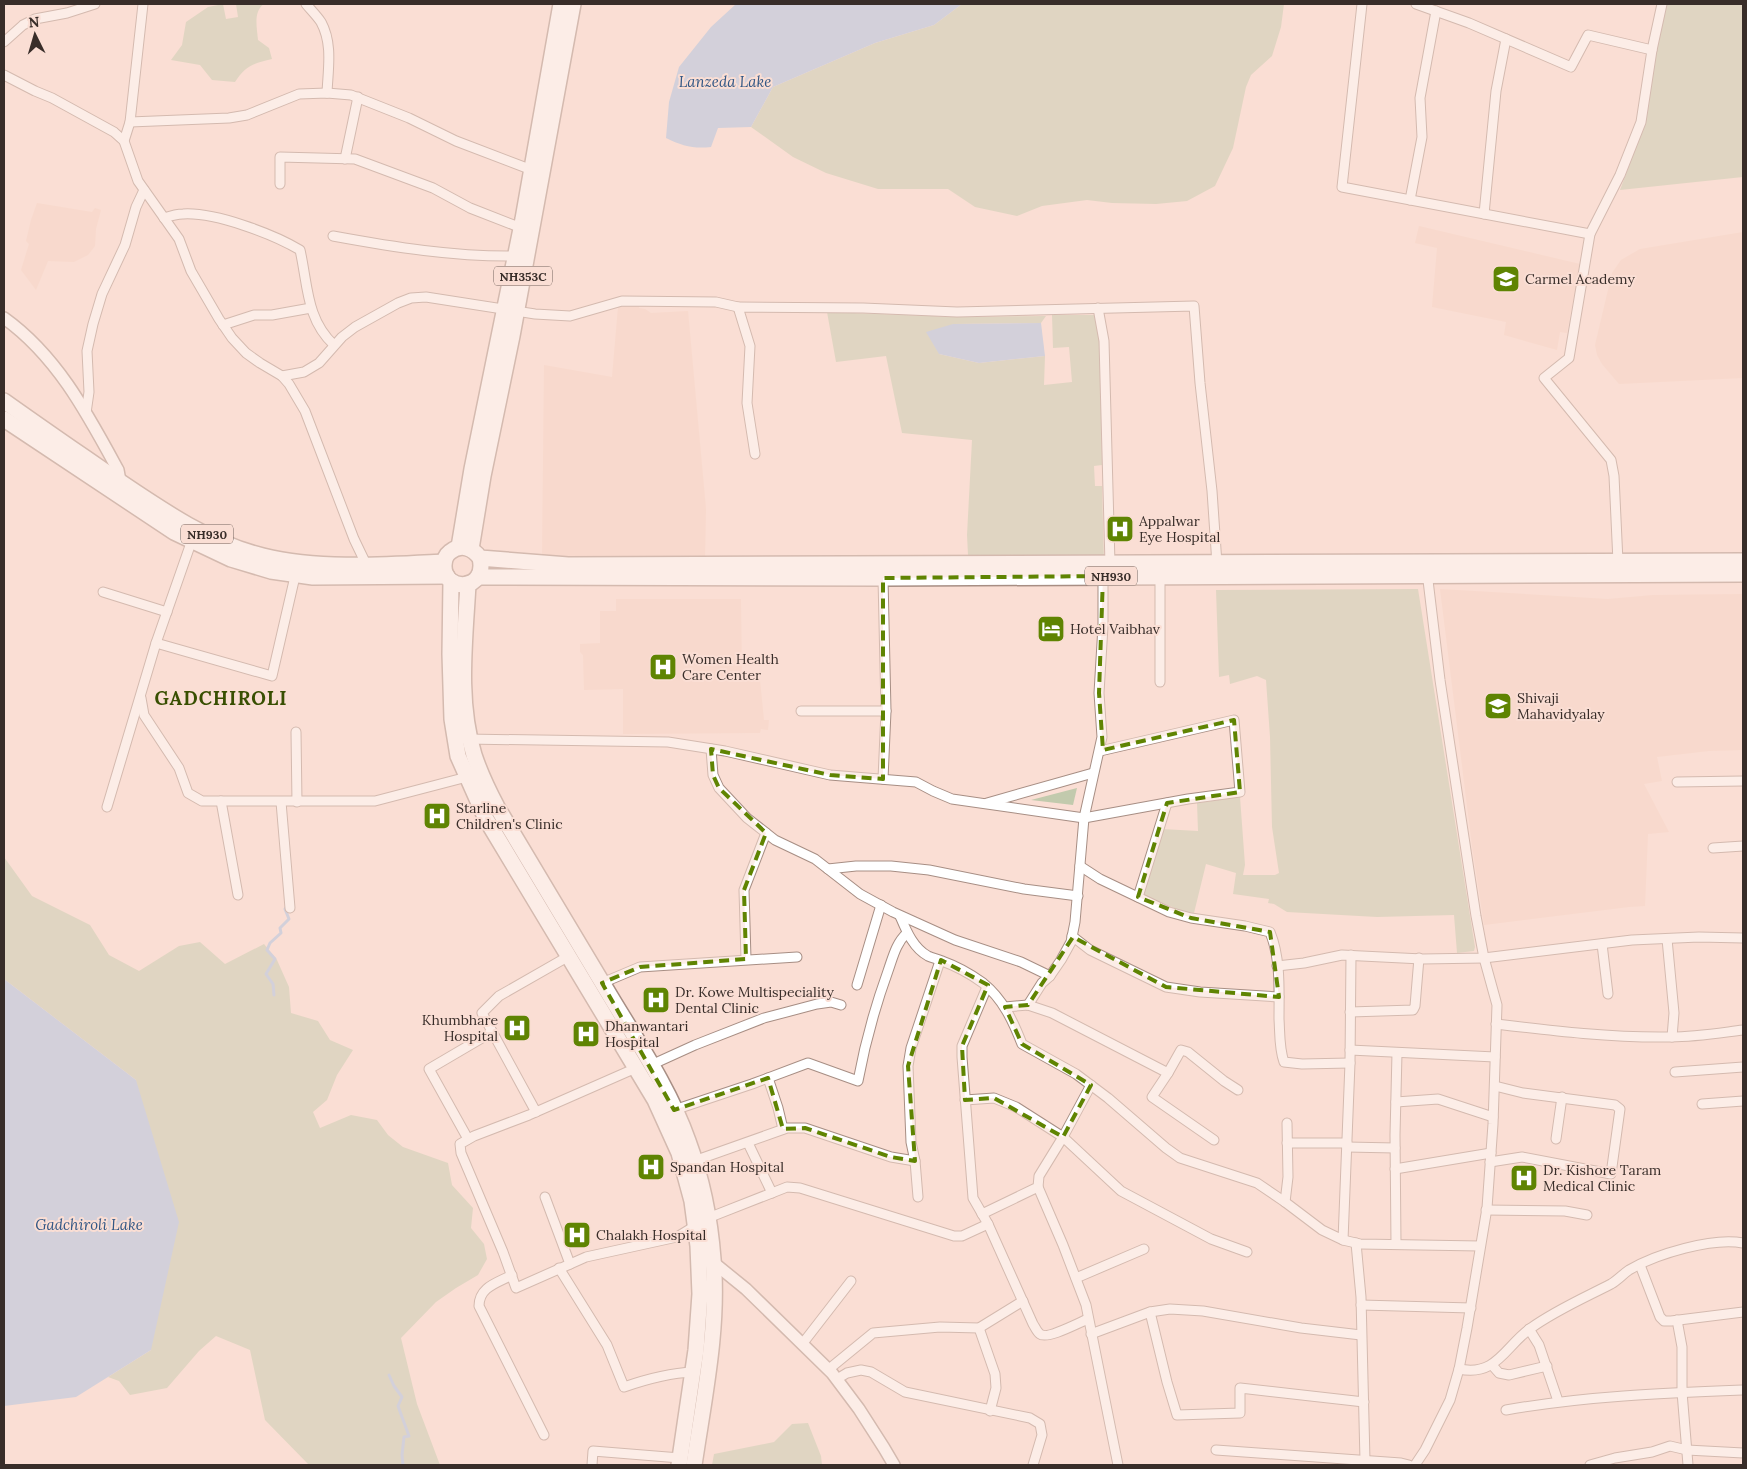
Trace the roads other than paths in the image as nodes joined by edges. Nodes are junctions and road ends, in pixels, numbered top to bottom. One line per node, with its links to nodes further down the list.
1 (95, 4): 11 (street)
2 (143, 4): 16 (street)
3 (306, 4): 14 (street)
4 (561, 4): 19 (highway, NH353C)
5 (573, 4): 25 (highway, NH353C)
6 (1362, 4): 22 (street)
7 (1416, 4): 9 (street)
8 (1662, 4): 12 (street)
9 (1436, 11): 10 (street); 22 (street)
10 (1506, 39): 12 (street); 23 (street)
11 (4, 42)
12 (1652, 50): 26 (street)
13 (4, 75): 17 (street)
14 (327, 93): 15 (street); 16 (street)
15 (358, 97): 18 (street); 19 (street)
16 (130, 122): 17 (street)
17 (124, 141): 21 (street)
18 (345, 159): 20 (street); 25 (street)
19 (532, 170): 25 (highway, NH353C)
20 (280, 184)
21 (144, 190): 24 (street); 38 (street)
22 (1410, 200): 23 (street)
23 (1484, 214): 26 (street)
24 (164, 218): 30 (street); 34 (street)
25 (526, 230): 28 (highway, NH353C); 32 (highway, NH353C)
26 (1590, 234): 45 (street)
27 (333, 236): 28 (street)
28 (516, 256): 32 (highway, NH353C)
29 (738, 307): 31 (street); 32 (street); 40 (street)
30 (312, 308): 34 (street); 35 (street)
31 (1098, 308): 47 (street); 50 (street)
32 (510, 310): 35 (street); 43 (highway, NH353C)
33 (4, 318): 38 (street)
34 (223, 325): 36 (street)
35 (334, 345): 36 (street)
36 (282, 376): 46 (street)
37 (4, 401): 41 (highway, NH930)
38 (86, 412): 41 (street)
39 (4, 419): 41 (highway, NH930)
40 (755, 454)
41 (117, 487): 42 (highway, NH930); 48 (highway, NH930)
42 (192, 540): 48 (highway, NH930); 57 (street)
43 (470, 551): 50 (highway, NH930); 51 (highway); 55 (highway)
44 (1743, 561): 45 (highway, NH930)
45 (1618, 562): 49 (highway, NH930)
46 (366, 564): 48 (highway, NH930); 51 (highway, NH930)
47 (1217, 564): 49 (highway, NH930); 50 (highway, NH930)
48 (296, 568): 51 (highway, NH930); 58 (street)
49 (1427, 569): 52 (highway, NH930); 53 (highway, NH930); 99 (street)
50 (1106, 570): 53 (highway, NH930); 54 (highway, NH930); 66 (street)
51 (447, 573): 55 (highway, NH930); 64 (highway)
52 (1743, 574)
53 (1160, 576): 59 (street)
54 (883, 578): 55 (highway, NH930); 62 (street)
55 (473, 581): 64 (highway)
56 (103, 592): 57 (street)
57 (167, 612): 58 (street)
58 (156, 644): 60 (street)
59 (1160, 682)
60 (140, 695): 72 (street); 77 (street)
61 (801, 711): 62 (street)
62 (886, 711): 69 (street)
63 (296, 732): 74 (street)
64 (463, 739): 65 (street); 68 (highway); 104 (highway)
65 (711, 749): 69 (street); 79 (street)
66 (1100, 751): 67 (street); 76 (street)
67 (1093, 773): 75 (street); 78 (street)
68 (467, 777): 74 (street); 96 (highway)
69 (883, 779): 75 (street)
70 (1743, 781): 71 (street)
71 (1677, 782)
72 (221, 801): 73 (street); 84 (street)
73 (281, 802): 74 (street); 88 (street)
74 (297, 802)
75 (985, 803): 78 (street)
76 (1167, 803): 78 (street); 86 (street)
77 (107, 807)
78 (1084, 818): 82 (street)
79 (766, 833): 83 (street); 100 (street)
80 (1743, 846): 81 (street)
81 (1713, 848)
82 (1080, 866): 85 (street); 86 (street)
83 (828, 869): 85 (street); 87 (street)
84 (238, 895)
85 (1078, 896): 91 (street)
86 (1138, 897): 102 (street)
87 (881, 905): 89 (street); 105 (street)
88 (290, 908)
89 (900, 916): 90 (street); 103 (street)
90 (907, 933): 101 (street); 125 (street)
91 (1072, 936): 103 (street); 108 (street)
92 (1743, 938): 93 (street)
93 (1667, 939): 94 (street); 116 (street)
94 (1602, 944): 99 (street); 107 (street)
95 (1351, 955): 98 (street); 102 (street); 112 (street)
96 (570, 956): 115 (street); 121 (highway)
97 (797, 957): 100 (street)
98 (1419, 958): 99 (street); 112 (street)
99 (1484, 958): 113 (street)
100 (746, 959): 104 (street)
101 (940, 961): 106 (street); 149 (street)
102 (1277, 966): 108 (street)
103 (1050, 976): 109 (street)
104 (602, 983): 121 (highway)
105 (857, 985)
106 (987, 987): 111 (street); 130 (street)
107 (1608, 994)
108 (1279, 997): 120 (street)
109 (1028, 1005): 111 (street); 124 (street)
110 (841, 1006): 121 (street)
111 (1005, 1007): 126 (street)
112 (1350, 1012): 117 (street)
113 (1496, 1024): 116 (street); 119 (street)
114 (1743, 1030): 116 (street)
115 (492, 1032): 135 (street); 140 (street)
116 (1672, 1037)
117 (1350, 1050): 118 (street); 120 (street)
118 (1398, 1053): 119 (street); 132 (street)
119 (1496, 1057): 127 (street)
120 (1350, 1063): 145 (street)
121 (644, 1066): 134 (highway); 135 (street); 159 (highway)
122 (1743, 1067): 123 (street)
123 (1675, 1072)
124 (1168, 1073): 128 (street); 142 (street)
125 (768, 1078): 134 (street); 138 (street)
126 (1091, 1085): 139 (street); 155 (street)
127 (1495, 1086): 129 (street); 136 (street)
128 (1238, 1090)
129 (1562, 1097): 141 (street); 147 (street)
130 (965, 1100): 139 (street); 157 (street)
131 (1743, 1101): 133 (street)
132 (1396, 1102): 136 (street); 146 (street)
133 (1702, 1104)
134 (674, 1110): 148 (highway)
135 (536, 1112): 140 (street)
136 (1493, 1117): 147 (street)
137 (1287, 1123): 144 (street)
138 (783, 1129): 143 (street); 149 (street)
139 (1063, 1137): 151 (street); 167 (street)
140 (468, 1139): 172 (street)
141 (1556, 1139)
142 (1214, 1140)
143 (748, 1143): 148 (street); 152 (street)
144 (1287, 1143): 145 (street); 155 (street)
145 (1347, 1145): 146 (street); 161 (street)
146 (1395, 1148): 150 (street)
147 (1490, 1157): 150 (street); 156 (street)
148 (694, 1161): 159 (highway)
149 (916, 1161): 154 (street)
150 (1395, 1169): 164 (street)
151 (1038, 1187): 157 (street); 173 (street)
152 (772, 1193): 159 (street); 160 (street)
153 (545, 1197): 169 (street)
154 (918, 1197)
155 (1285, 1202): 161 (street)
156 (1486, 1210): 158 (street); 165 (street)
157 (982, 1214): 160 (street)
158 (1588, 1215)
159 (702, 1222): 168 (highway); 169 (street); 191 (highway)
160 (988, 1224): 175 (street)
161 (1343, 1240): 162 (street)
162 (1356, 1243): 164 (street); 176 (street)
163 (1743, 1243): 170 (street)
164 (1396, 1244): 165 (street)
165 (1480, 1246): 177 (street)
166 (1144, 1250): 173 (street)
167 (1248, 1252)
168 (714, 1263): 186 (street); 204 (highway)
169 (570, 1264): 171 (street)
170 (1640, 1265): 181 (street); 183 (street)
171 (559, 1268): 172 (street); 191 (street)
172 (512, 1275): 199 (street)
173 (1076, 1278): 180 (street)
174 (850, 1281): 186 (street)
175 (1023, 1301): 180 (street); 182 (street)
176 (1361, 1306): 177 (street); 185 (street)
177 (1471, 1308): 190 (street)
178 (1150, 1312): 184 (street); 185 (street); 196 (street)
179 (1743, 1312): 181 (street)
180 (1088, 1319): 184 (street)
181 (1677, 1320): 194 (street)
182 (978, 1328): 189 (street); 198 (street)
183 (1529, 1329): 187 (street); 188 (street)
184 (1091, 1334): 208 (street)
185 (1362, 1335): 196 (street)
186 (803, 1343): 189 (street)
187 (1492, 1365): 188 (street); 190 (street)
188 (1547, 1366): 195 (street)
189 (829, 1369): 192 (street)
190 (1459, 1369): 210 (street)
191 (693, 1372): 204 (highway)
192 (837, 1379): 198 (street); 206 (street)
193 (1743, 1390): 194 (street)
194 (1682, 1392): 195 (street); 201 (street)
195 (1558, 1401): 197 (street)
196 (1364, 1402): 203 (street)
197 (1506, 1410)
198 (990, 1411): 207 (street)
199 (544, 1435)
200 (1216, 1450): 203 (street)
201 (1687, 1450): 202 (street); 211 (street); 212 (street)
202 (1743, 1453)
203 (1365, 1461): 209 (street)
204 (684, 1463): 205 (street)
205 (592, 1465)
206 (894, 1465)
207 (1033, 1465)
208 (1118, 1465)
209 (1409, 1465)
210 (1415, 1465)
211 (1590, 1465)
212 (1688, 1465)

